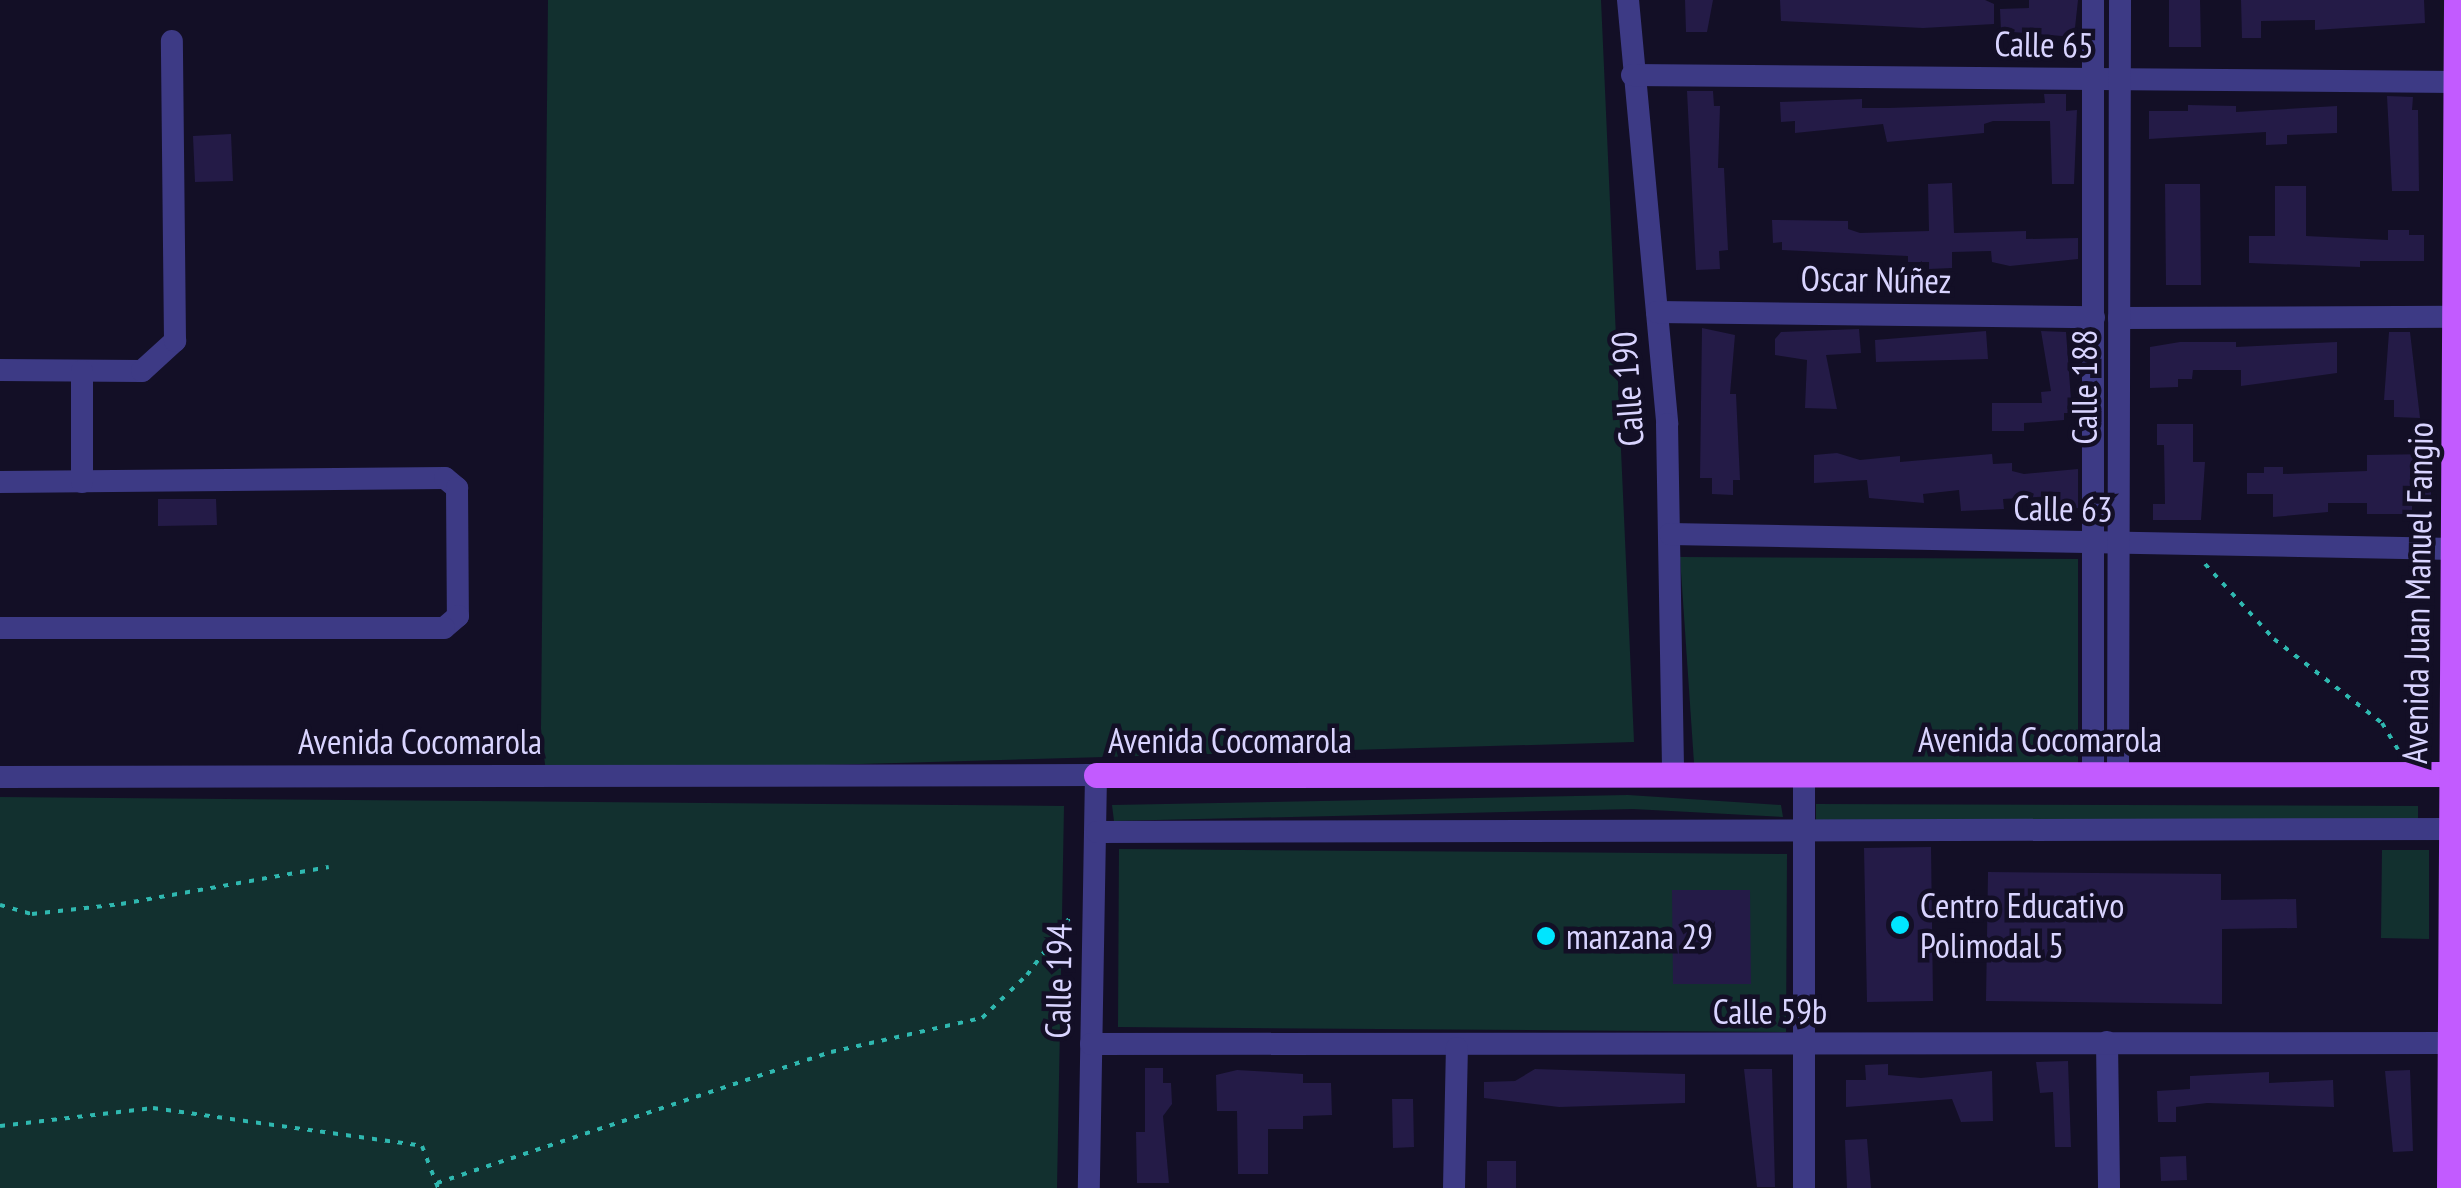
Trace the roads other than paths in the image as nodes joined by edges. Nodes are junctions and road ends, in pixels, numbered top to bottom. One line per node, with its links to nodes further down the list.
1 (1628, 0): 6 (street, Calle 190)
2 (2094, 0): 7 (street, Calle 188)
3 (2120, 0): 8 (street, Calle 188)
4 (2456, 0): 9 (main road, Avenida Juan Manuel Fangio)
5 (172, 40): 15 (street)
6 (1632, 75): 7 (street, Calle 65); 10 (street, Calle 190)
7 (2093, 80): 8 (street, Calle 65); 11 (street, Calle 188)
8 (2120, 80): 9 (street, Calle 65); 13 (street, Calle 188)
9 (2456, 82): 12 (main road, Avenida Juan Manuel Fangio)
10 (1656, 312): 11 (street, Oscar Núñez); 18 (street, Calle 190)
11 (2094, 317): 19 (street, Calle 188)
12 (2456, 317): 13 (street); 21 (main road, Avenida Juan Manuel Fangio)
13 (2119, 318): 20 (street, Calle 188)
14 (0, 370): 15 (street)
15 (82, 370): 17 (street)
16 (0, 482): 17 (street)
17 (82, 482): 22 (street)
18 (1670, 534): 19 (street, Calle 63); 23 (street, Calle 190)
19 (2092, 544): 20 (street, Calle 63); 25 (street, Calle 188)
20 (2119, 544): 21 (street, Calle 63); 25 (street, Calle 188)
21 (2455, 549): 26 (main road, Avenida Juan Manuel Fangio)
22 (0, 628)
23 (1673, 774): 24 (main road, Avenida Cocomarola); 27 (main road, Avenida Cocomarola)
24 (1804, 774): 25 (main road, Avenida Cocomarola); 31 (street)
25 (2106, 774): 26 (main road, Avenida Cocomarola)
26 (2455, 774): 29 (main road, Avenida Juan Manuel Fangio)
27 (1096, 776): 28 (street, Avenida Cocomarola); 30 (street, Calle 194)
28 (0, 777)
29 (2455, 829): 31 (street); 33 (main road, Avenida Juan Manuel Fangio)
30 (1098, 832): 31 (street); 34 (street, Calle 194)
31 (1804, 835): 35 (street)
32 (2106, 1042): 33 (street, Calle 59b); 35 (street, Calle 59b); 40 (street)
33 (2450, 1043): 41 (main road, Avenida Juan Manuel Fangio)
34 (1091, 1044): 36 (street, Calle 59b); 37 (street, Calle 194)
35 (1804, 1046): 36 (street, Calle 59b); 39 (street)
36 (1457, 1048): 38 (street)
37 (1089, 1188)
38 (1454, 1188)
39 (1804, 1188)
40 (2108, 1188)
41 (2450, 1188)

